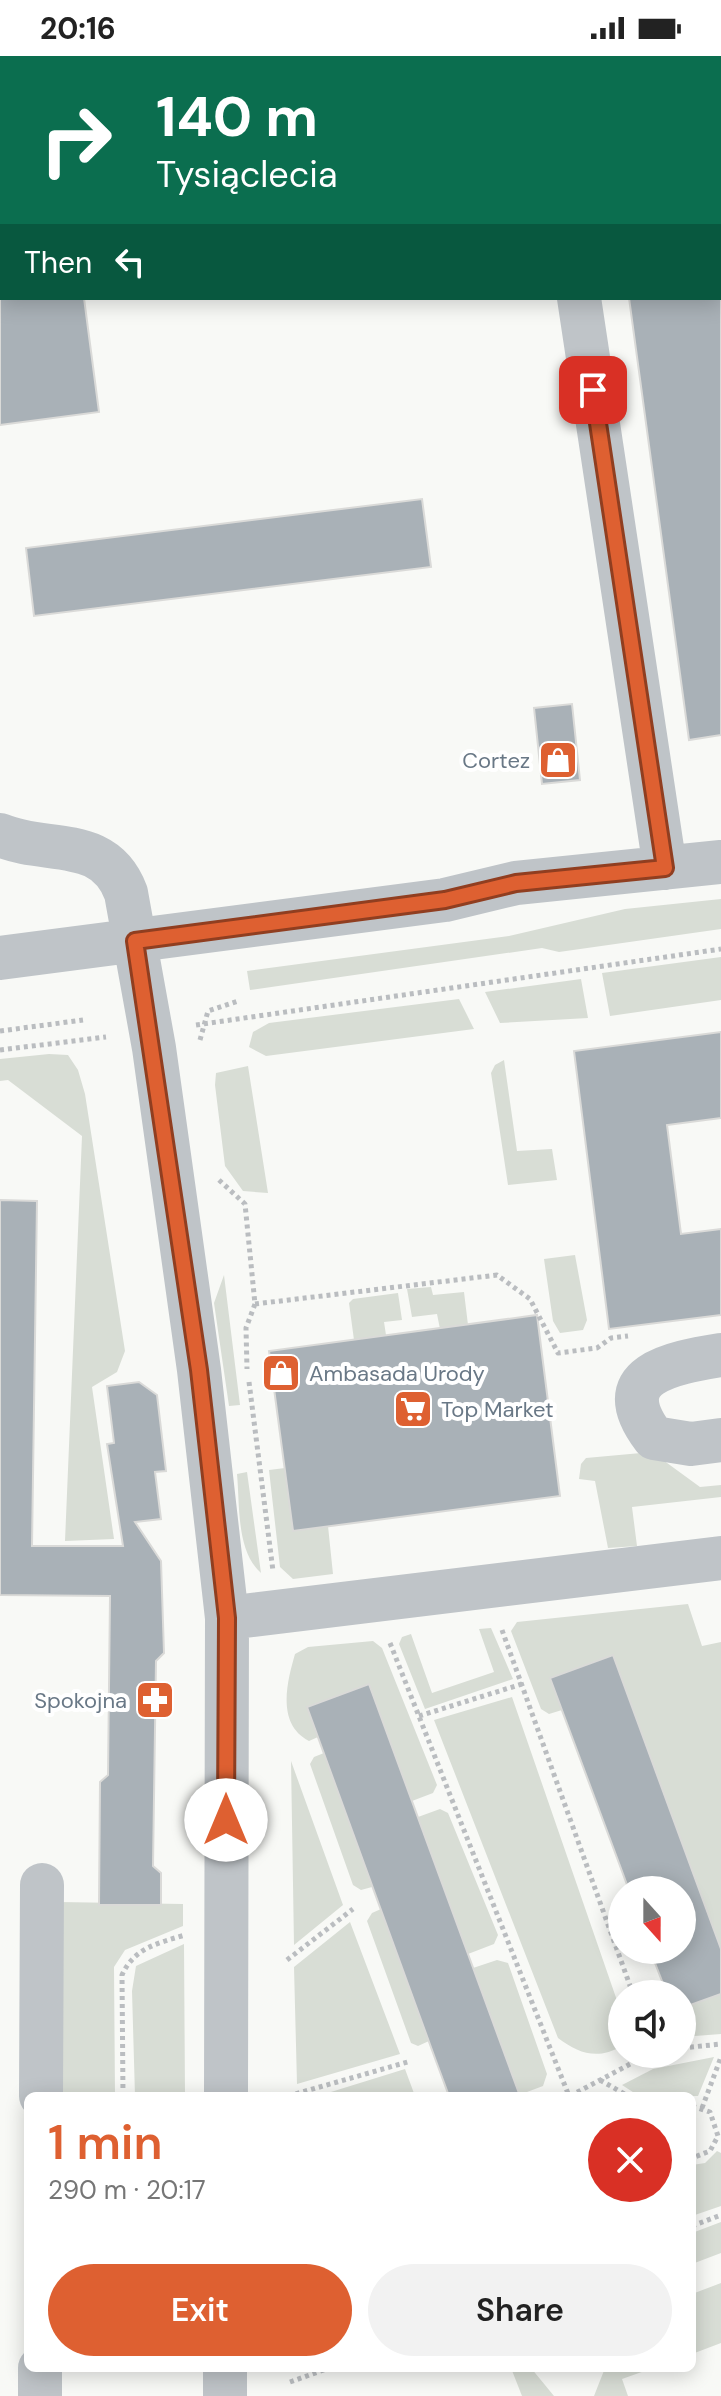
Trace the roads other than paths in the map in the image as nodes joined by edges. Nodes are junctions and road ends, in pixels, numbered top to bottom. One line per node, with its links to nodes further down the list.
1 (579, 300): 4 (street)
2 (0, 835): 5 (street)
3 (721, 862): 4 (street)
4 (665, 868): 5 (street)
5 (135, 941): 6 (street); 10 (street)
6 (0, 958)
7 (721, 1355): 8 (street)
8 (721, 1440)
9 (721, 1558): 10 (street)
10 (227, 1618): 13 (street)
11 (42, 1885): 12 (street)
12 (41, 2092)
13 (226, 2092)
14 (40, 2372): 16 (street)
15 (225, 2372): 17 (street)
16 (40, 2396)
17 (225, 2396)

